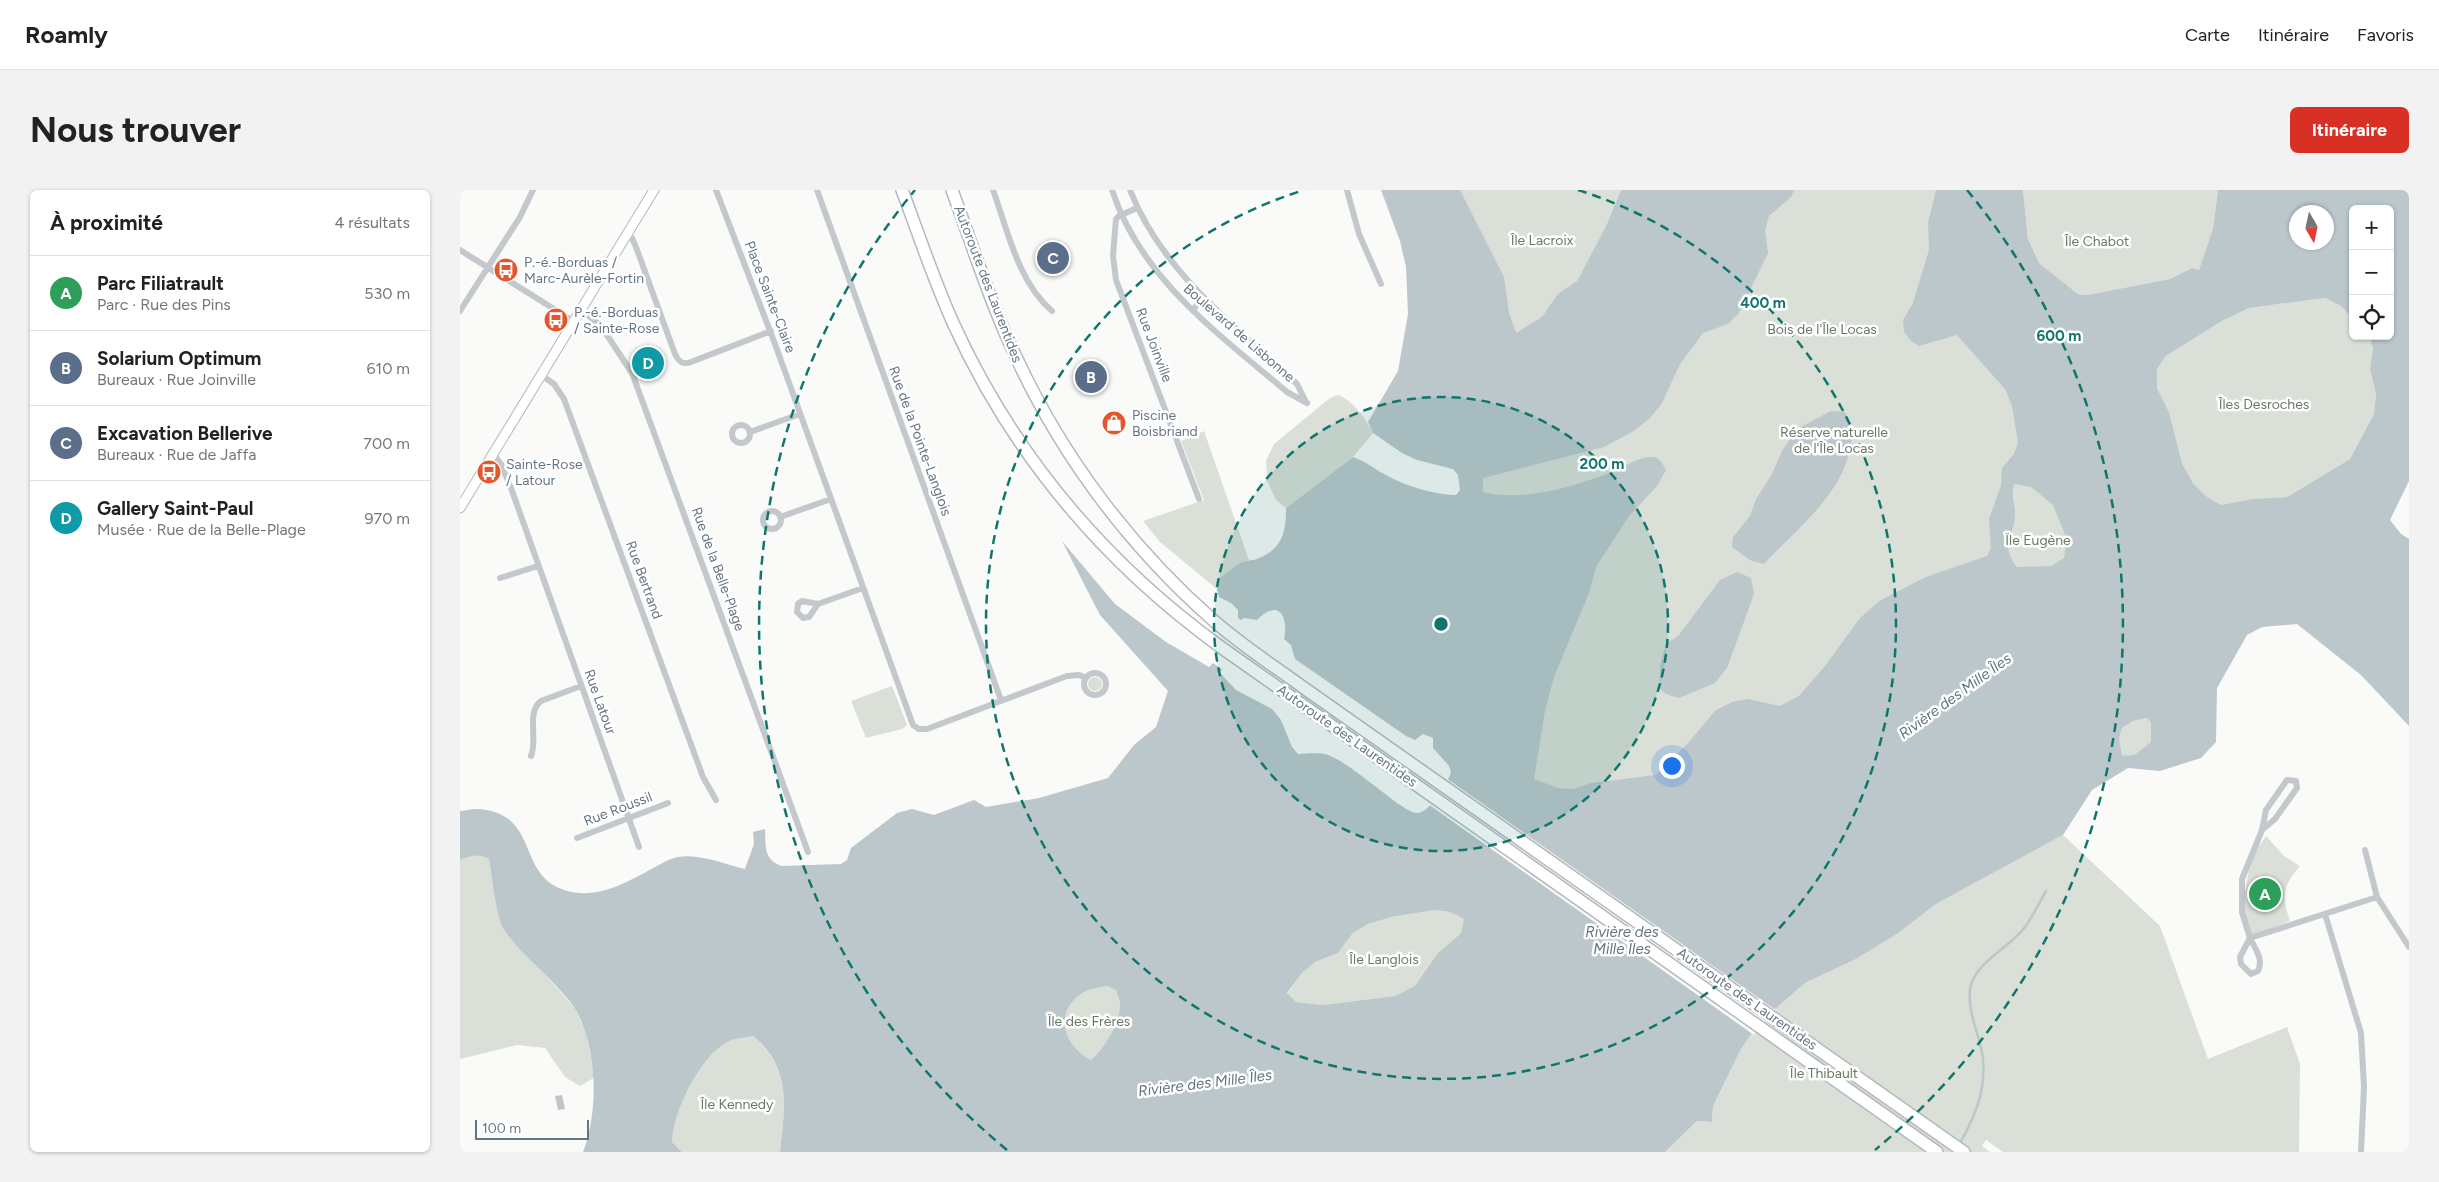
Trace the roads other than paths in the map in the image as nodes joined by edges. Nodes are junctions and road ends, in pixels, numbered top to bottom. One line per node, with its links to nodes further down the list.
1 (533, 190): 15 (street)
2 (654, 190): 13 (street)
3 (716, 190): 23 (street, Place Sainte-Claire)
4 (817, 190): 38 (street, Rue de la Pointe-Langlois)
5 (902, 190): 52 (highway, Autoroute des Laurentides)
6 (952, 190): 53 (highway, Autoroute des Laurentides)
7 (993, 190): 19 (street)
8 (1112, 190): 12 (street, Boulevard de Lisbonne)
9 (1130, 190): 11 (street, Boulevard de Lisbonne)
10 (1346, 190): 16 (street)
11 (1137, 208): 12 (street); 17 (street, Boulevard de Lisbonne)
12 (1122, 214): 21 (street, Boulevard de Lisbonne); 29 (street, Rue Joinville)
13 (626, 234): 18 (street); 23 (street)
14 (460, 250): 15 (street)
15 (488, 268): 20 (street); 22 (street)
16 (1381, 284)
17 (1202, 296): 21 (street); 21 (street, Boulevard de Lisbonne)
18 (580, 309): 22 (street); 47 (street, Rue de la Belle-Plage)
19 (1052, 310)
20 (460, 311)
21 (1193, 312)
22 (573, 321): 24 (street)
23 (770, 331): 25 (street, Place Sainte-Claire)
24 (542, 375): 27 (street); 40 (street, Rue Bertrand)
25 (800, 414): 26 (street); 28 (street, Place Sainte-Claire)
26 (750, 432)
27 (494, 455): 30 (street); 32 (street, Rue Latour)
28 (831, 499): 31 (street); 34 (street, Place Sainte-Claire)
29 (1199, 499)
30 (460, 508)
31 (780, 517)
32 (538, 566): 33 (street); 37 (street, Rue Latour)
33 (500, 578)
34 (863, 588): 35 (street); 38 (street, Place Sainte-Claire)
35 (818, 604)
36 (1086, 678): 38 (street)
37 (581, 686): 39 (street); 42 (street, Rue Latour)
38 (1001, 700)
39 (531, 756)
40 (716, 800)
41 (668, 803): 42 (street, Rue Roussil)
42 (629, 818): 44 (street, Rue Roussil); 45 (street, Rue Latour)
43 (2262, 830): 43 (street); 50 (street)
44 (577, 838)
45 (639, 847)
46 (2365, 850): 48 (street)
47 (808, 852)
48 (2377, 897): 49 (street); 51 (street)
49 (2325, 914): 50 (street); 54 (street)
50 (2250, 938): 50 (street)
51 (2409, 947)
52 (1937, 1152)
53 (1964, 1152)
54 (2361, 1152)

